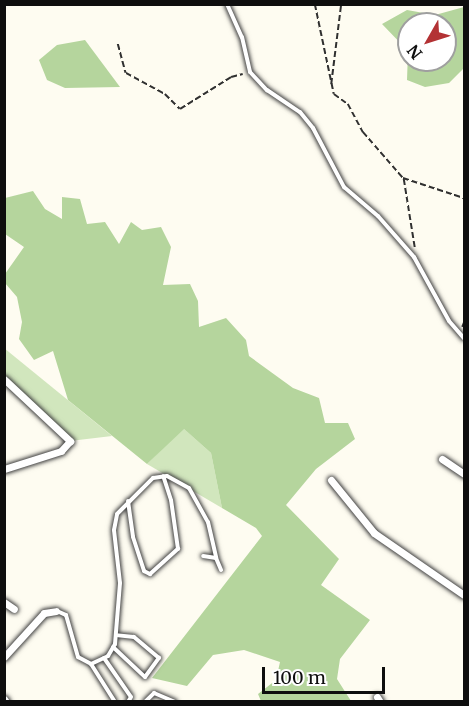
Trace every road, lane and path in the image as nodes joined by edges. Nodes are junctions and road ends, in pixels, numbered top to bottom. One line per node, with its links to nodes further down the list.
1 (227, 4): 5 (lane)
2 (315, 4): 6 (path)
3 (341, 4): 6 (path)
4 (118, 44): 5 (path)
5 (250, 72): 9 (lane)
6 (331, 85): 7 (path)
7 (404, 178): 8 (path); 9 (path)
8 (465, 198)
9 (412, 254): 10 (lane)
10 (465, 338)
11 (4, 379): 13 (street)
12 (442, 459): 14 (street)
13 (4, 468)
14 (465, 474)
15 (163, 476): 17 (lane); 17 (lane); 19 (lane)
16 (331, 480): 21 (street)
17 (127, 500): 25 (lane)
18 (203, 556): 19 (lane)
19 (216, 558): 20 (lane)
20 (221, 570)
21 (465, 595)
22 (4, 602): 23 (street)
23 (14, 609)
24 (56, 611): 27 (street); 29 (lane)
25 (116, 635): 26 (lane); 26 (lane)
26 (113, 647): 28 (lane)
27 (4, 657)
28 (104, 658): 29 (lane); 31 (lane)
29 (91, 664): 30 (lane)
30 (115, 702)
31 (128, 702)
32 (145, 702): 33 (lane)
33 (175, 702)

